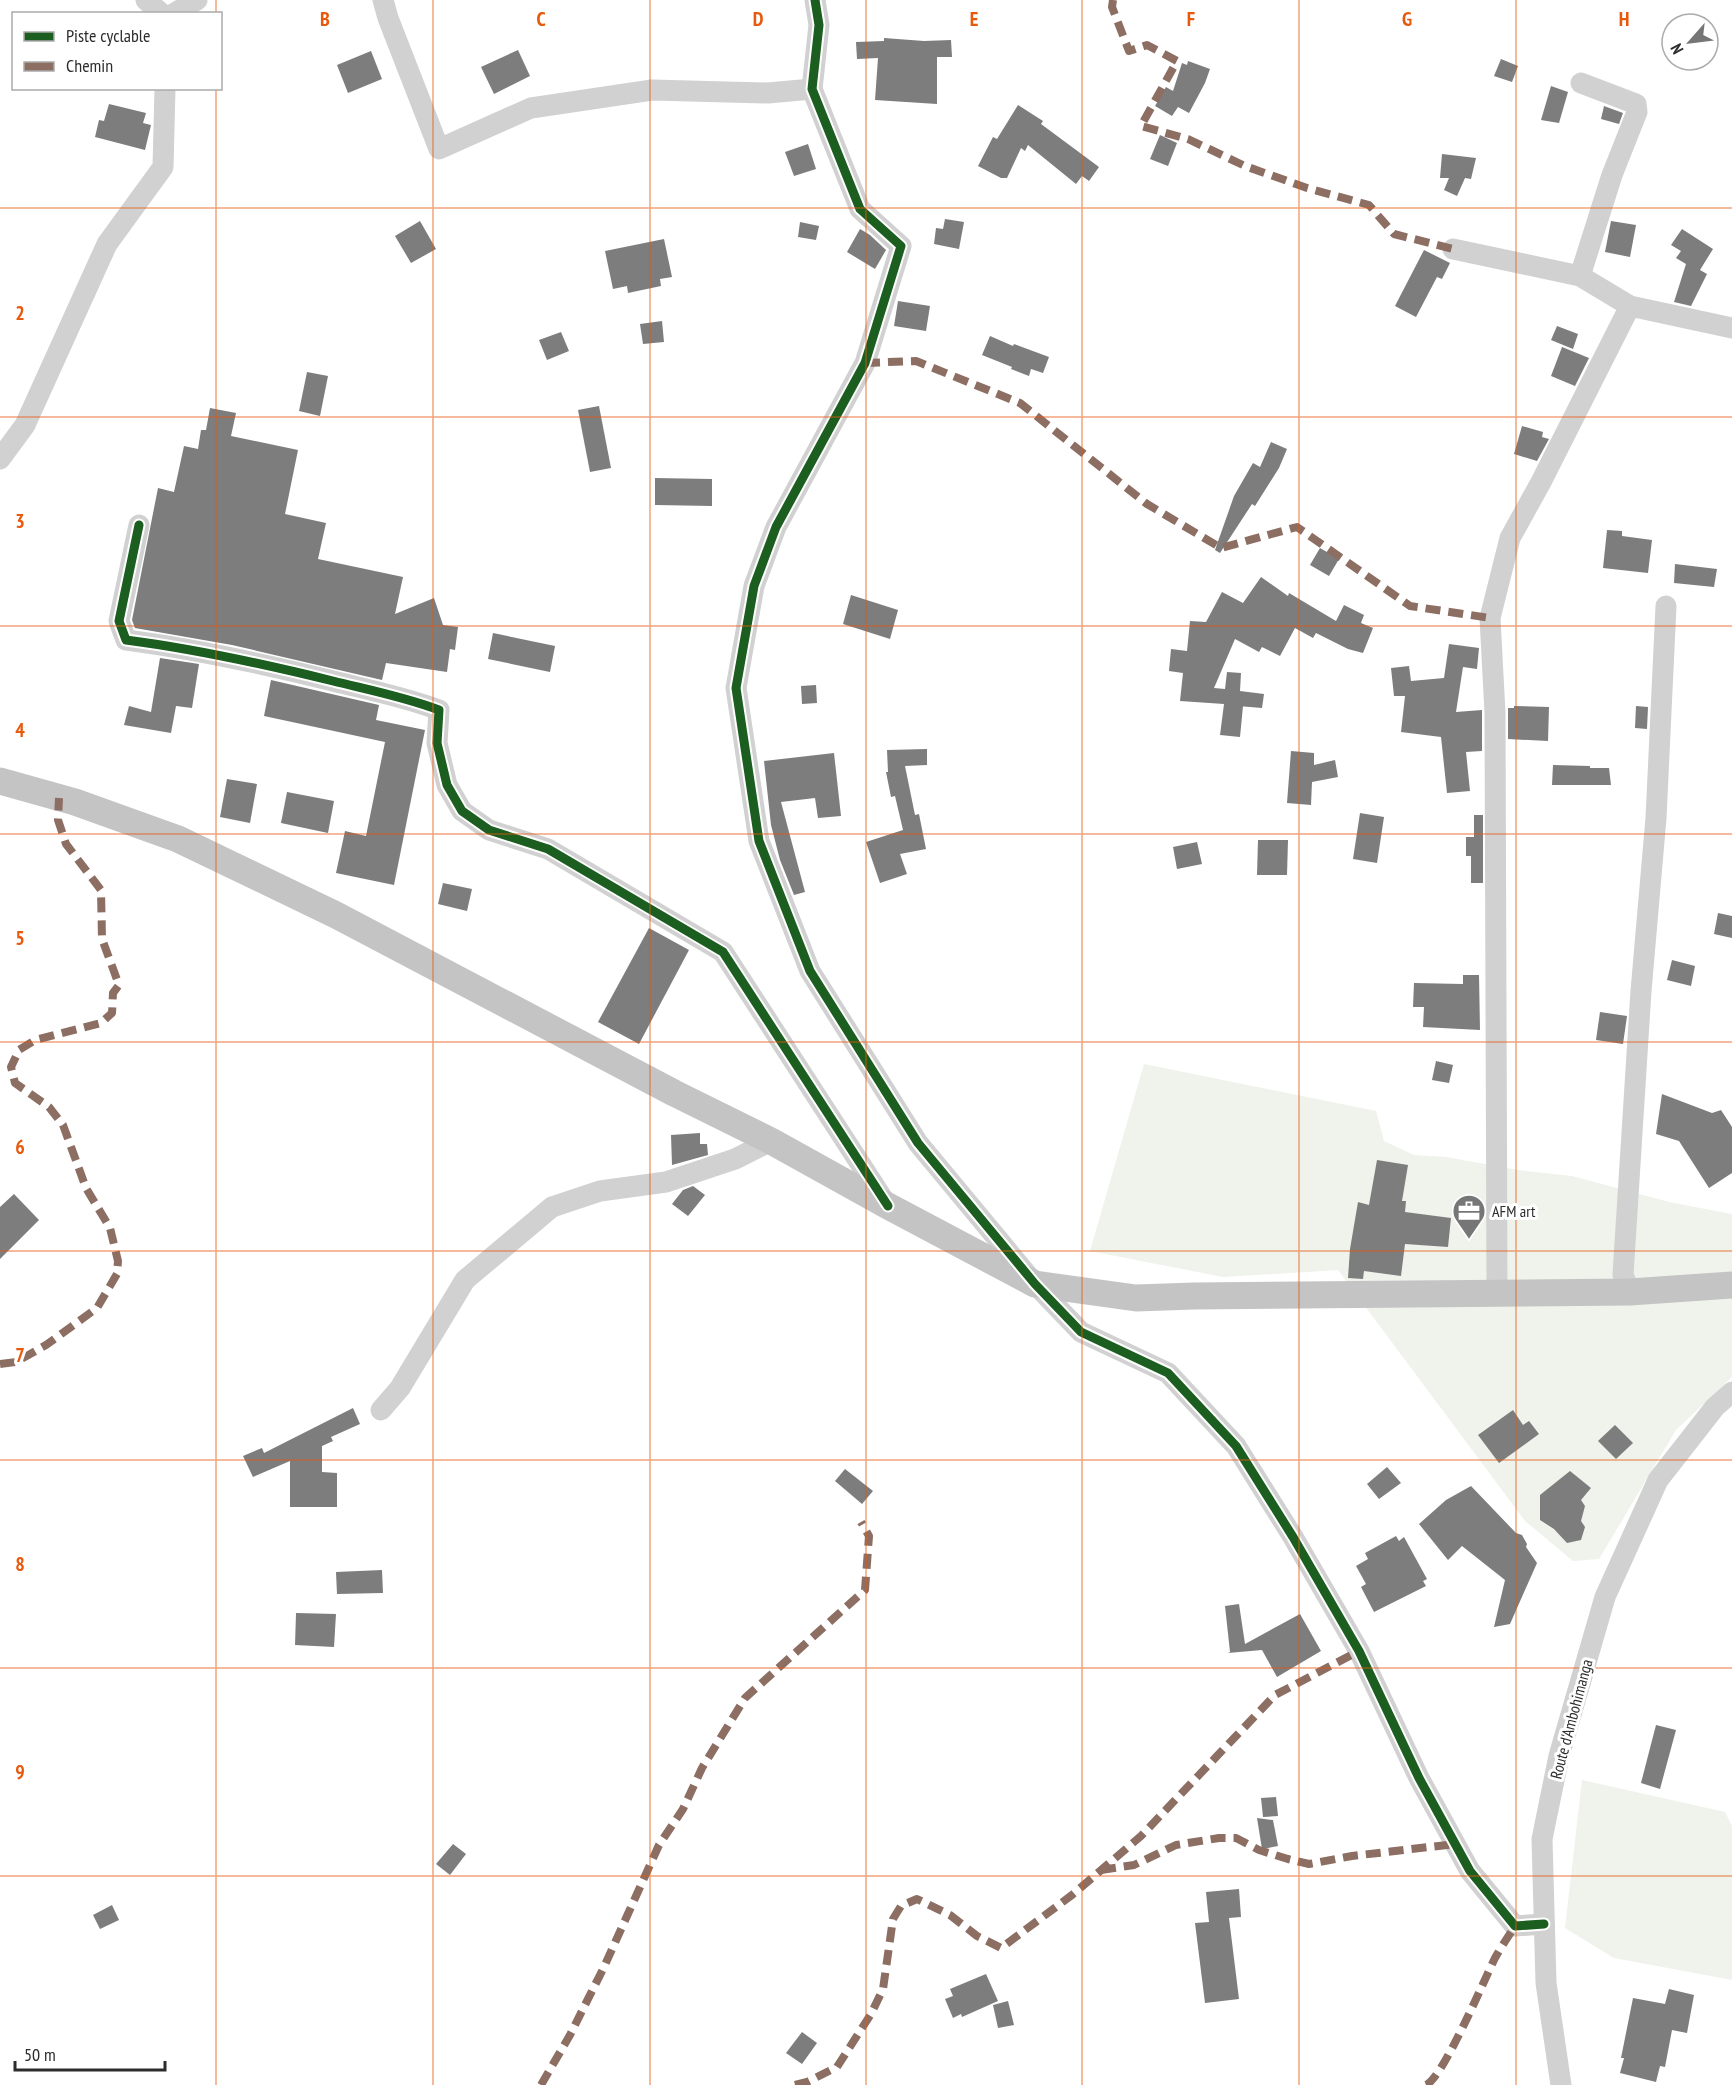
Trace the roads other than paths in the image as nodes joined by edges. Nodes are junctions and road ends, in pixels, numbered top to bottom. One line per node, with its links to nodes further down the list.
1 (146, 0): 5 (street)
2 (197, 0): 6 (street)
3 (383, 0): 8 (street)
4 (815, 0): 8 (street)
5 (160, 12)
6 (176, 12)
7 (1581, 83): 11 (street)
8 (812, 89): 20 (street)
9 (165, 90): 14 (street)
10 (1453, 249): 11 (street)
11 (1580, 276): 12 (street)
12 (1630, 306): 13 (street); 23 (street)
13 (1732, 328)
14 (0, 459)
15 (139, 525): 19 (street)
16 (1666, 606): 22 (street)
17 (0, 781): 18 (main road)
18 (771, 1141): 19 (main road); 25 (street)
19 (888, 1206): 20 (main road)
20 (1035, 1284): 23 (main road); 26 (street)
21 (1732, 1285): 22 (main road)
22 (1630, 1292): 23 (main road)
23 (1497, 1293)
24 (1732, 1392): 26 (street, Route d'Ambohimanga)
25 (381, 1410)
26 (1544, 1924): 27 (street, Route d'Ambohimanga)
27 (1561, 2085)

